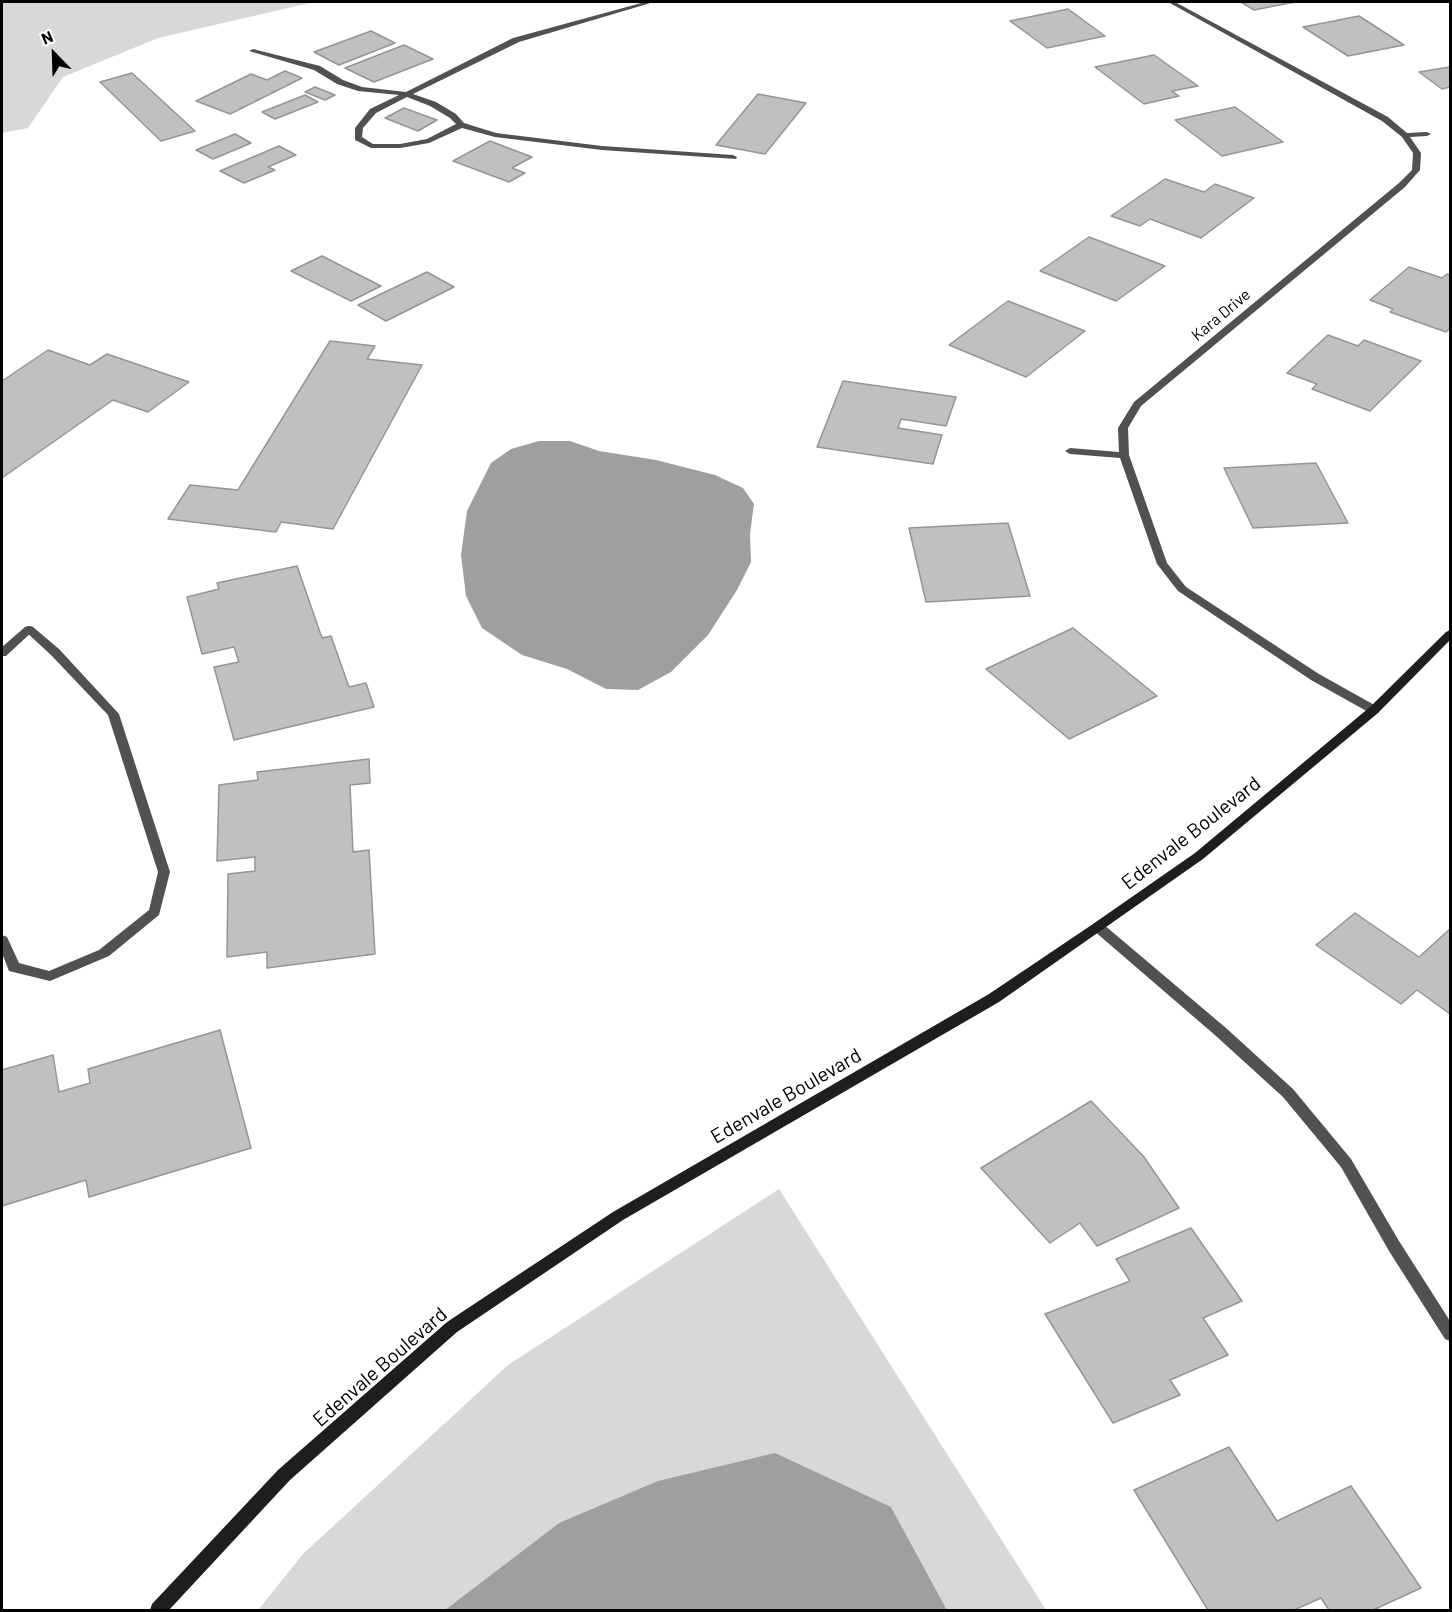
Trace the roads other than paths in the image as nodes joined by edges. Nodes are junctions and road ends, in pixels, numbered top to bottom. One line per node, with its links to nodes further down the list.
1 (651, 2): 4 (street)
2 (1171, 2): 7 (street, Kara Drive)
3 (254, 51): 4 (street)
4 (406, 94): 5 (street); 5 (street)
5 (461, 124): 8 (street)
6 (1427, 134): 7 (street)
7 (1405, 135): 10 (street, Kara Drive)
8 (733, 157)
9 (1070, 451): 10 (street)
10 (1124, 455): 13 (street, Kara Drive)
11 (1450, 634): 13 (street, Edenvale Boulevard)
12 (2, 653): 15 (street)
13 (1374, 710): 14 (street, Edenvale Boulevard)
14 (1098, 927): 16 (street); 17 (street, Edenvale Boulevard)
15 (2, 940)
16 (1450, 1335)
17 (158, 1611)

